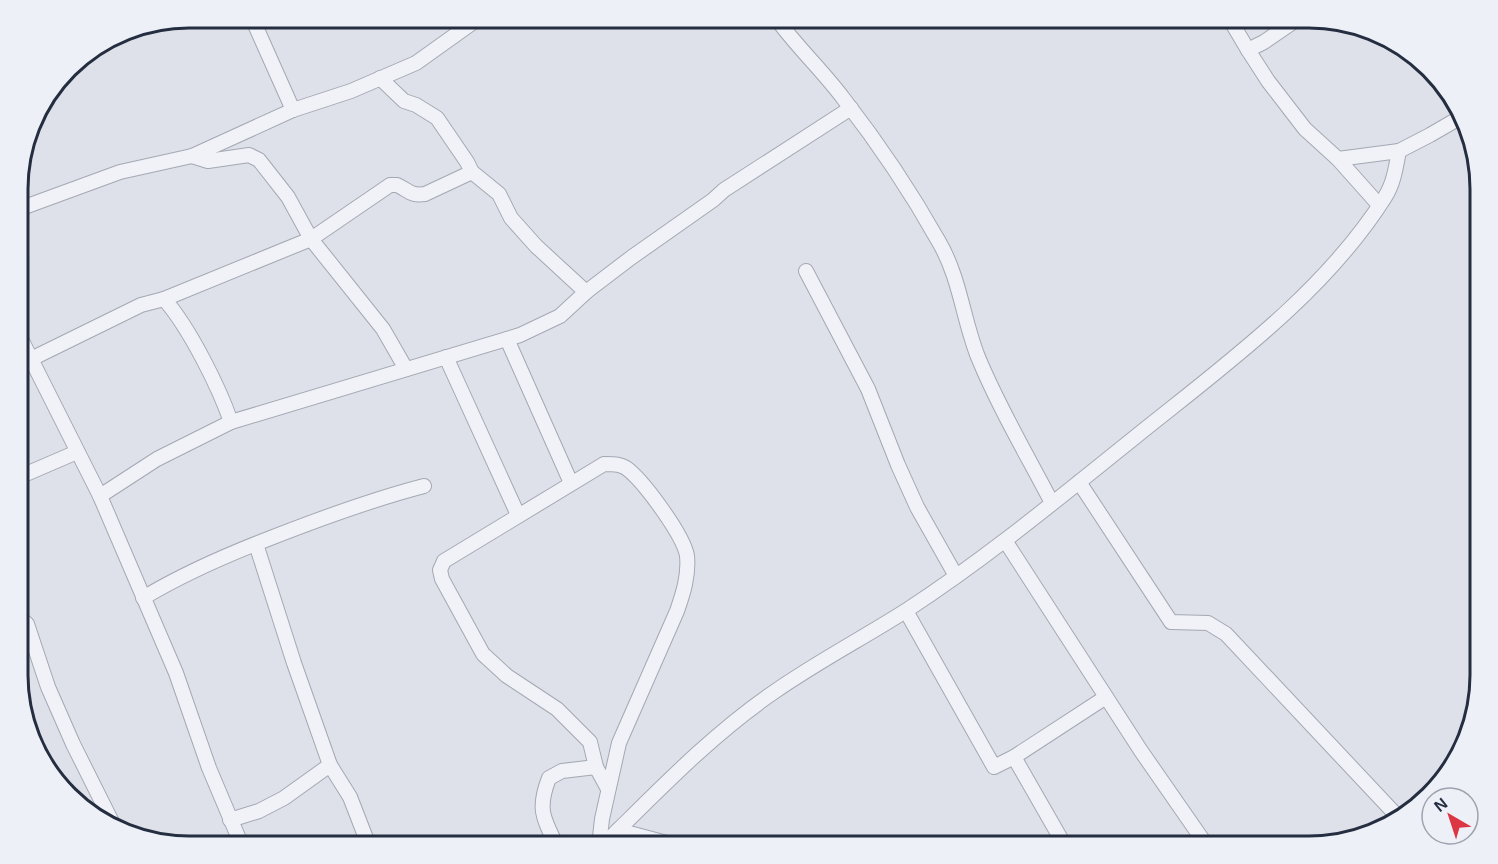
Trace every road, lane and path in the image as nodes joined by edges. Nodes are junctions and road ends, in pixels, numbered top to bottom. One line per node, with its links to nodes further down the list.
1 (256, 28): 9 (street)
2 (465, 28): 7 (street)
3 (784, 28): 8 (street)
4 (1235, 28): 6 (street)
5 (1284, 28): 6 (street)
6 (1248, 50): 13 (street)
7 (380, 78): 9 (street); 14 (street)
8 (851, 108): 19 (street); 33 (street)
9 (293, 110): 12 (street)
10 (1454, 121): 11 (street)
11 (1399, 151): 13 (street); 16 (street)
12 (192, 156): 15 (street); 17 (street)
13 (1338, 159): 16 (street)
14 (472, 172): 17 (street); 19 (street)
15 (28, 206)
16 (1379, 206): 29 (street)
17 (311, 239): 20 (street); 25 (street)
18 (806, 271): 37 (street)
19 (586, 292): 21 (street)
20 (164, 299): 24 (street); 26 (street)
21 (507, 339): 23 (street); 30 (street)
22 (28, 354): 24 (street)
23 (446, 357): 25 (street); 34 (street)
24 (31, 359): 27 (street)
25 (405, 369): 26 (street)
26 (231, 422): 32 (street)
27 (77, 452): 28 (street); 32 (street)
28 (28, 473)
29 (1079, 482): 33 (street); 46 (street)
30 (571, 483): 34 (street); 45 (street)
31 (424, 486): 36 (street)
32 (100, 496): 38 (street)
33 (1052, 503): 35 (street)
34 (518, 515): 44 (street)
35 (1006, 542): 37 (street); 41 (street)
36 (256, 544): 38 (street); 43 (street)
37 (956, 576): 39 (street)
38 (143, 598): 48 (street)
39 (906, 611): 42 (street); 49 (street)
40 (28, 627): 47 (street)
41 (1106, 696): 42 (street); 51 (street)
42 (1014, 758): 50 (street)
43 (330, 765): 48 (street); 53 (street)
44 (596, 767): 45 (street); 54 (street)
45 (608, 789): 55 (street)
46 (1393, 811)
47 (107, 813)
48 (230, 820): 52 (street)
49 (618, 830): 56 (street); 57 (street)
50 (1059, 835)
51 (1199, 835)
52 (237, 836)
53 (365, 836)
54 (552, 836)
55 (602, 836)
56 (612, 836)
57 (639, 836)

